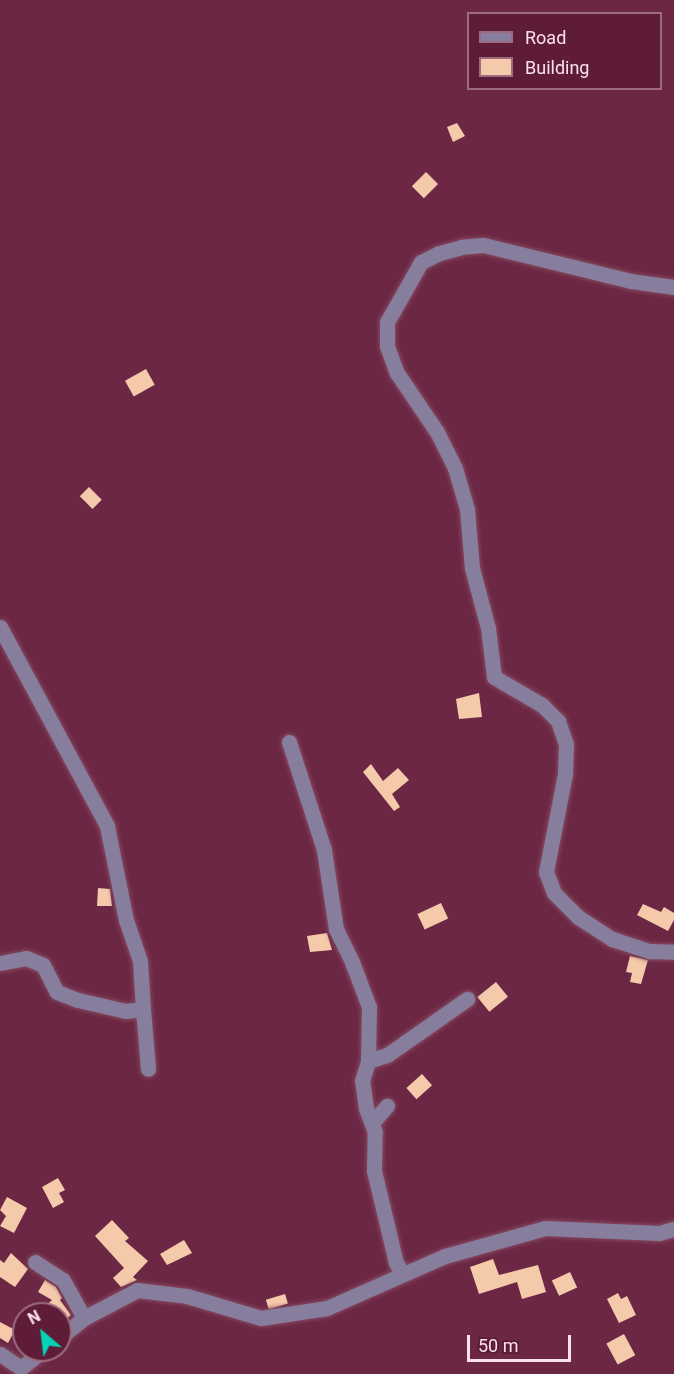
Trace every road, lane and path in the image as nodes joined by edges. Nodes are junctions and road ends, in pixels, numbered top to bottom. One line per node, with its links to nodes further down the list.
1 (674, 287): 4 (street)
2 (0, 627): 7 (street)
3 (289, 742): 8 (street)
4 (674, 952)
5 (0, 963): 7 (street)
6 (467, 999): 8 (street)
7 (143, 1009): 9 (street)
8 (368, 1061): 11 (street)
9 (148, 1069)
10 (387, 1106): 11 (street)
11 (372, 1123): 14 (street)
12 (674, 1229): 14 (street)
13 (35, 1262): 15 (street)
14 (403, 1274): 15 (street)
15 (84, 1318): 16 (street)
16 (72, 1328)
17 (0, 1354): 18 (street)
18 (19, 1371)

